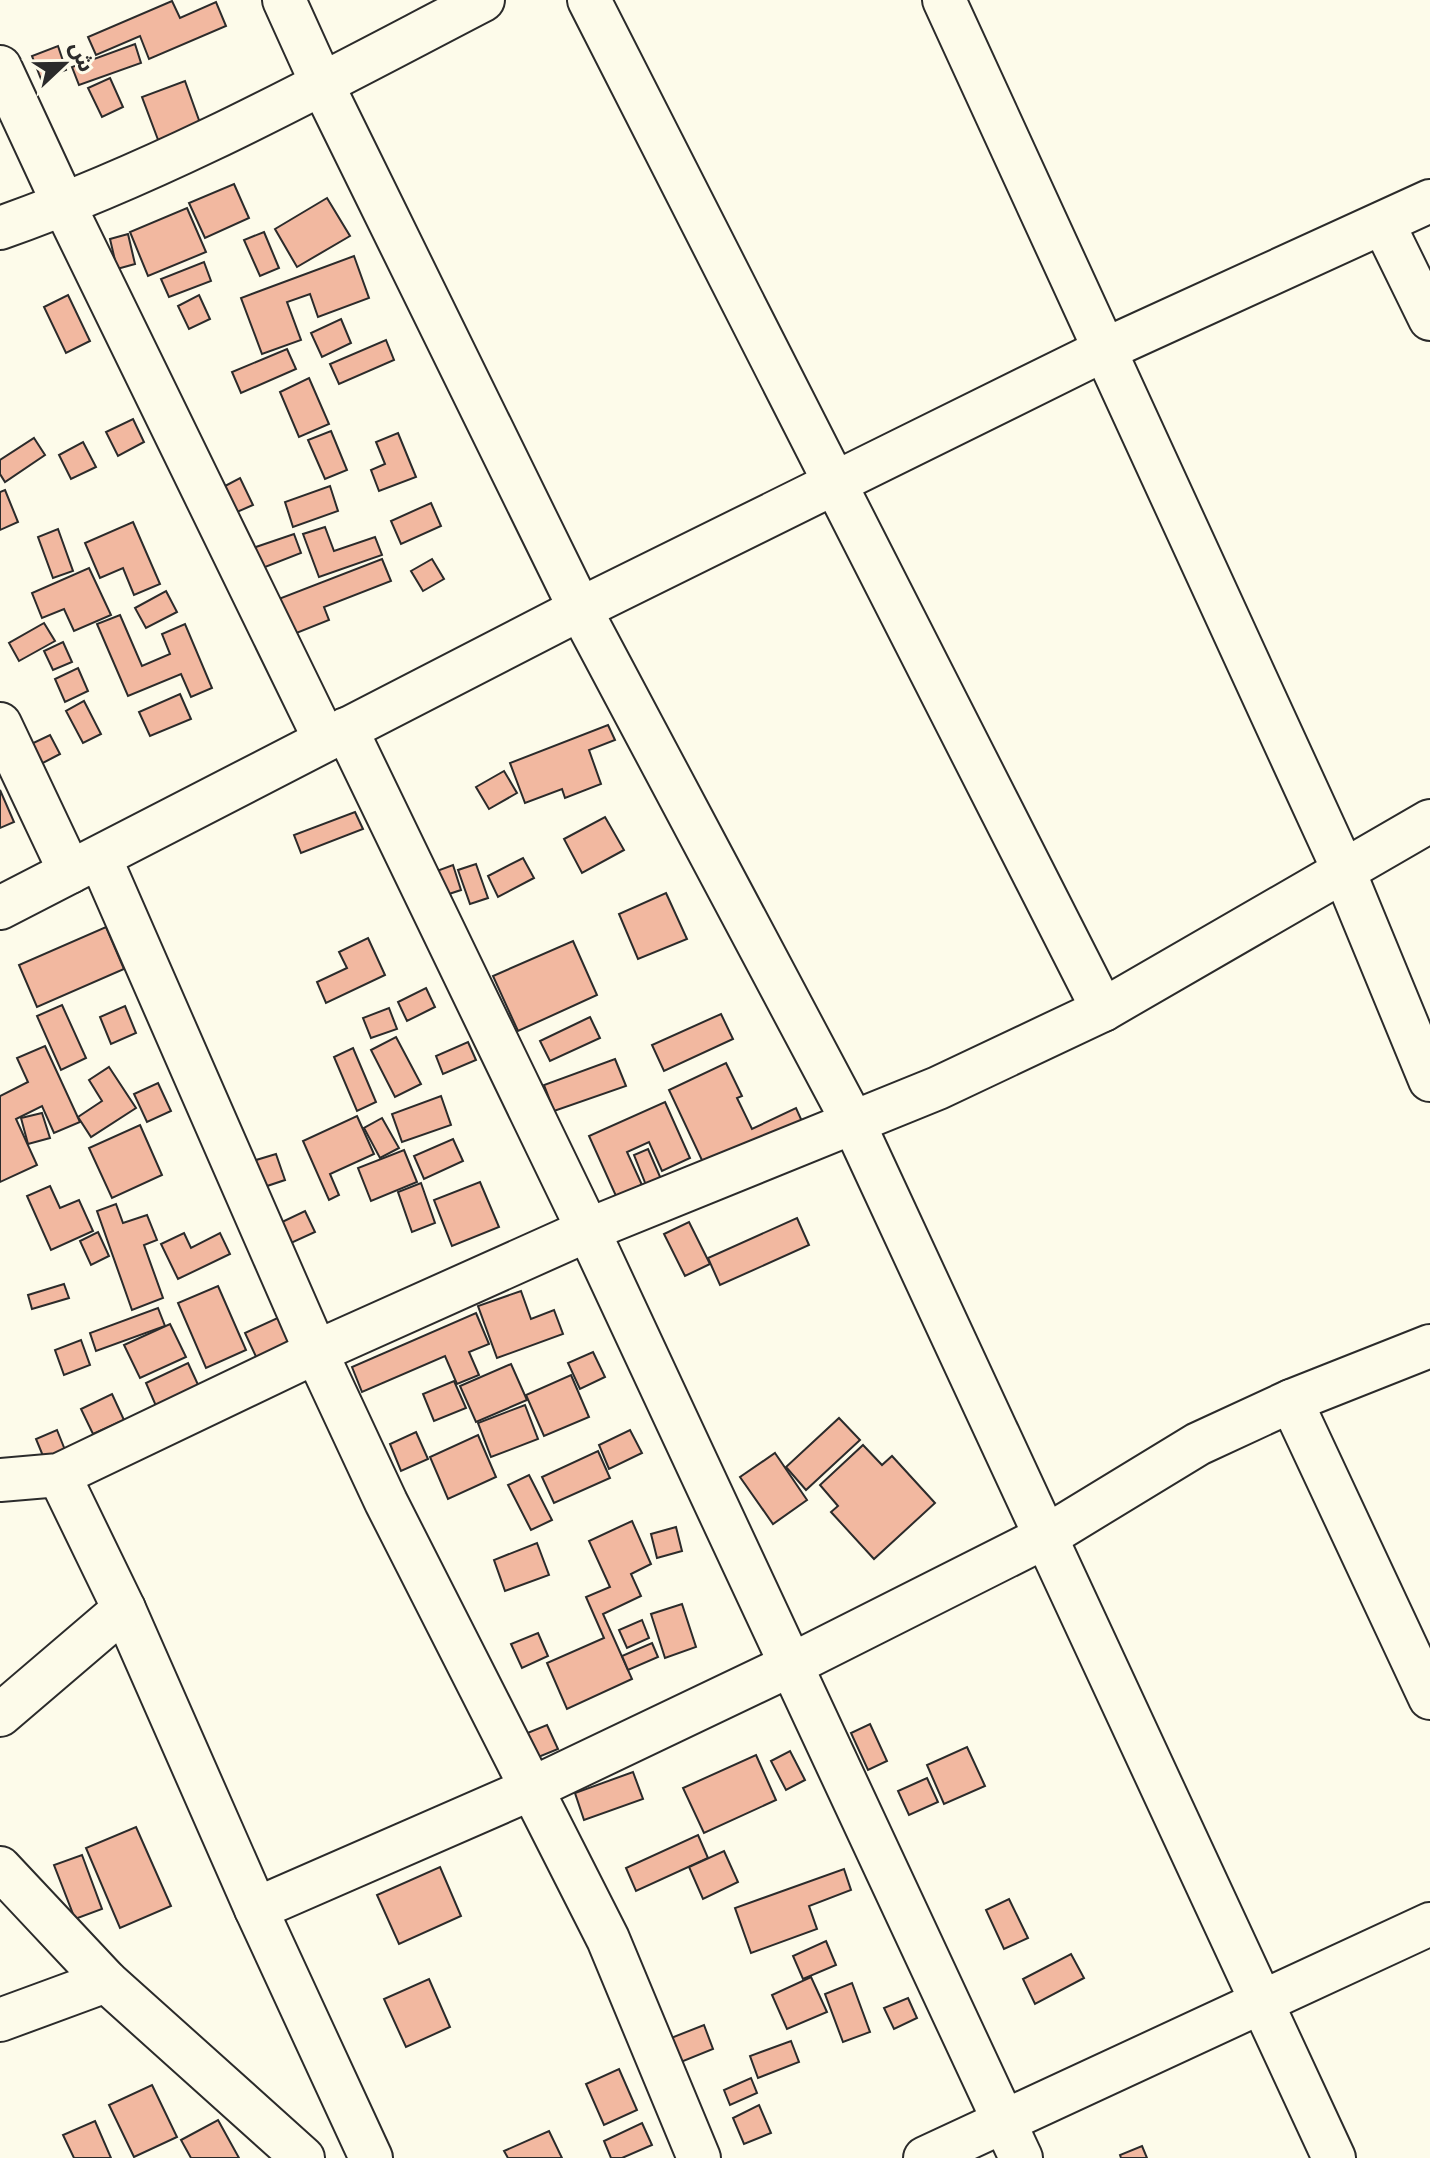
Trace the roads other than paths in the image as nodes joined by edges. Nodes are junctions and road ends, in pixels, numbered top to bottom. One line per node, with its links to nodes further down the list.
1 (284, 0): 6 (street)
2 (483, 0): 6 (street)
3 (589, 0): 13 (street)
4 (944, 0): 12 (street)
5 (0, 67): 8 (street)
6 (322, 84): 8 (street); 14 (street)
7 (1430, 201): 9 (street)
8 (64, 205): 10 (street); 16 (street)
9 (1383, 223): 11 (street); 12 (street)
10 (0, 228)
11 (1430, 319)
12 (1104, 350): 13 (street); 19 (street)
13 (836, 483): 14 (street); 21 (street)
14 (580, 609): 16 (street); 23 (street)
15 (0, 724): 18 (street)
16 (335, 734): 18 (street); 24 (street)
17 (1430, 821): 19 (street)
18 (85, 865): 20 (street); 26 (street)
19 (1343, 869): 21 (street); 22 (street)
20 (0, 908)
21 (1103, 1010): 23 (street)
22 (1430, 1080)
23 (854, 1124): 24 (street); 30 (street)
24 (588, 1230): 26 (street); 32 (street)
25 (1430, 1346): 27 (street)
26 (316, 1352): 28 (street); 35 (street)
27 (1291, 1401): 30 (street); 33 (street)
28 (59, 1475): 29 (street); 31 (street)
29 (0, 1480)
30 (1047, 1536): 32 (street); 40 (street)
31 (124, 1609): 34 (street); 37 (street)
32 (793, 1664): 35 (street); 42 (street)
33 (1430, 1698)
34 (0, 1715)
35 (533, 1788): 37 (street); 45 (street)
36 (0, 1868): 39 (street)
37 (256, 1909): 44 (street)
38 (1430, 1924): 40 (street)
39 (106, 1981): 41 (street); 43 (street)
40 (1264, 2002): 42 (street); 47 (street)
41 (0, 2020)
42 (1012, 2140): 46 (street)
43 (303, 2158)
44 (371, 2158)
45 (699, 2158)
46 (925, 2158)
47 (1334, 2158)

